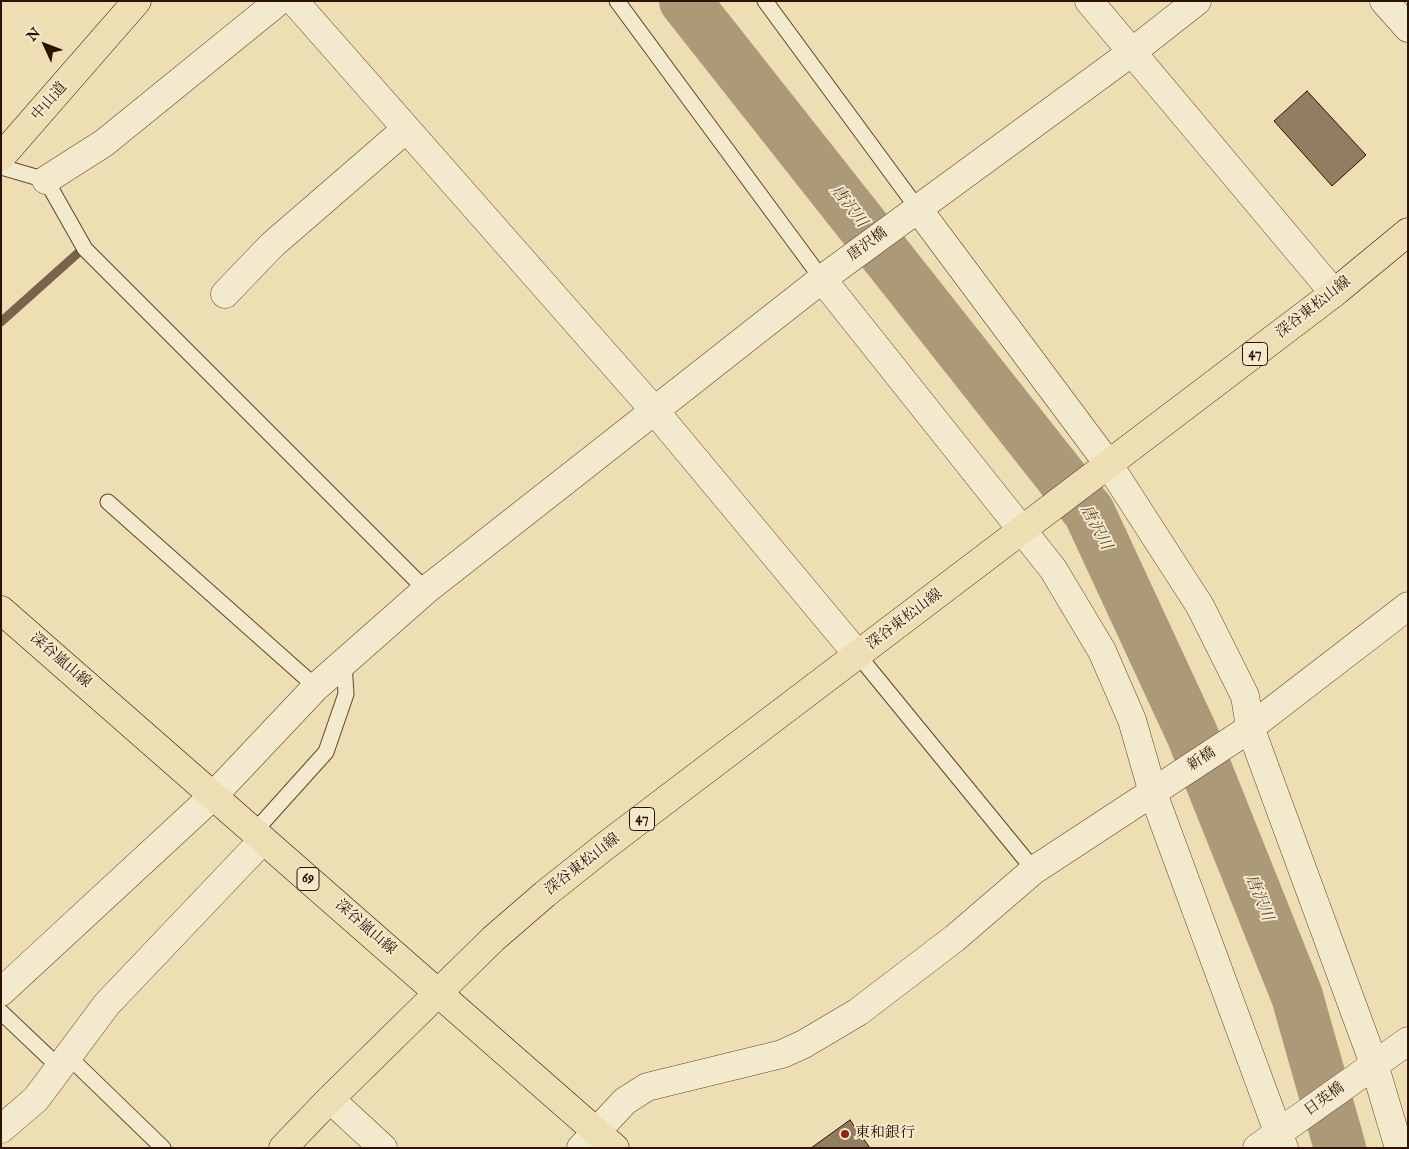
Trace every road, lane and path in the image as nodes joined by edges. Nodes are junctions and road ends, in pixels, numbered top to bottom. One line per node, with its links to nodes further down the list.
1 (137, 1): 12 (main road, 中山道)
2 (279, 1): 14 (street)
3 (294, 1): 11 (street)
4 (618, 1): 17 (lane)
5 (765, 1): 15 (lane)
6 (1089, 1): 10 (street)
7 (1197, 1): 10 (street, 唐沢橋)
8 (1384, 1): 9 (street)
9 (1408, 28)
10 (1132, 52): 15 (street, 唐沢橋); 18 (street)
11 (406, 129): 19 (street); 20 (street)
12 (1, 157)
13 (1, 167): 14 (lane)
14 (46, 180): 24 (lane)
15 (912, 213): 17 (street, 唐沢橋); 21 (street)
16 (1408, 232): 18 (main road, 深谷東松山線 / 47)
17 (826, 276): 20 (street, 唐沢橋); 23 (street)
18 (1334, 293): 21 (main road, 深谷東松山線 / 47)
19 (225, 294)
20 (654, 410): 24 (street, 唐沢橋); 27 (street)
21 (1104, 469): 23 (main road, 47); 30 (street)
22 (108, 502): 29 (lane)
23 (1027, 528): 27 (main road, 深谷東松山線 / 47); 31 (street)
24 (426, 590): 28 (street, 唐沢橋)
25 (1408, 606): 30 (street, 新橋)
26 (1, 610): 32 (main road, 深谷嵐山線 / 69)
27 (858, 656): 34 (lane); 36 (main road, 深谷東松山線 / 47)
28 (344, 663): 29 (street, 唐沢橋); 33 (lane)
29 (316, 687): 32 (street, 唐沢橋)
30 (1246, 730): 31 (street, 新橋); 40 (street)
31 (1157, 790): 34 (street, 新橋); 43 (street)
32 (213, 796): 33 (main road, 深谷嵐山線 / 69); 35 (street, 唐沢橋)
33 (258, 836): 36 (main road, 深谷嵐山線 / 69); 39 (street)
34 (1034, 870): 44 (street, 新橋)
35 (1, 992)
36 (439, 993): 41 (main road, 深谷東松山線 / 47); 44 (main road, 深谷嵐山線 / 69)
37 (1, 1012): 39 (lane)
38 (1408, 1041): 40 (street, 日英橋)
39 (64, 1062): 42 (street); 45 (lane)
40 (1368, 1069): 43 (street, 日英橋); 48 (street)
41 (330, 1098): 46 (main road, 深谷東松山線 / 47); 47 (street)
42 (1, 1129)
43 (1277, 1139)
44 (597, 1142)
45 (163, 1148)
46 (283, 1148)
47 (383, 1148)
48 (1398, 1148)

